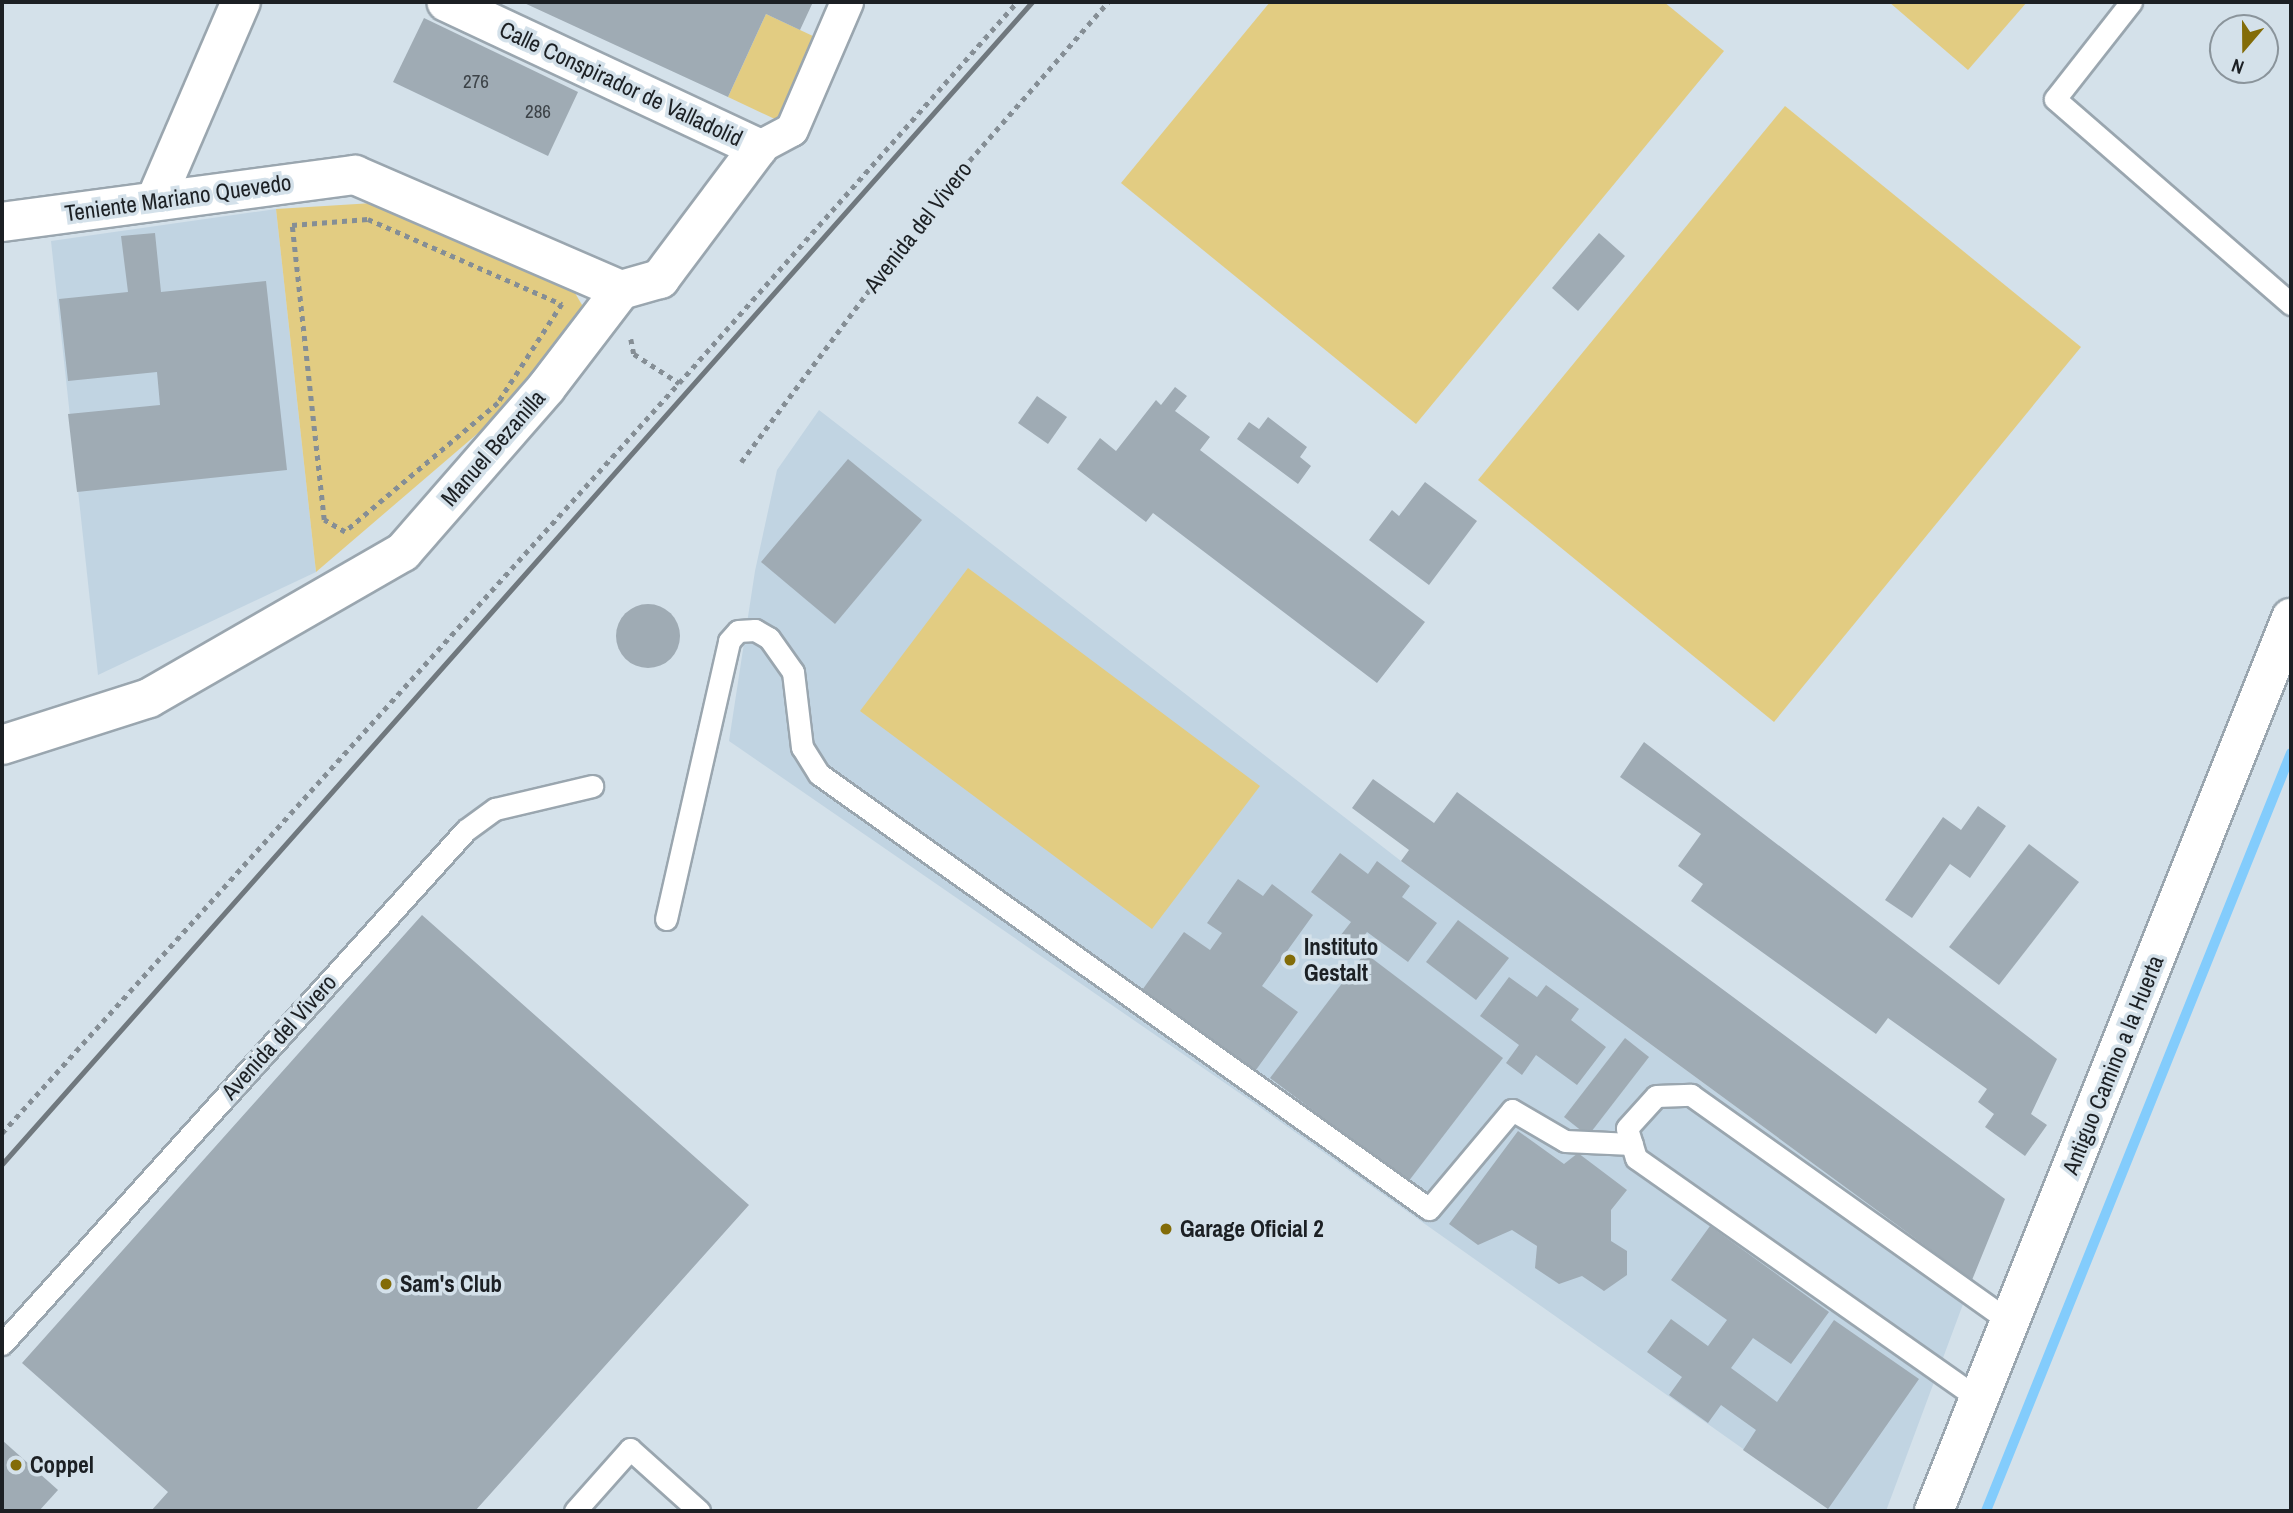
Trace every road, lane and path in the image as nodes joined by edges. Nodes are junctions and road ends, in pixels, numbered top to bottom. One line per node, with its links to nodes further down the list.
1 (241, 2): 8 (street)
2 (447, 2): 7 (street, Calle Conspirador de Valladolid)
3 (847, 2): 7 (street)
4 (1017, 2): 13 (path)
5 (1108, 2): 14 (path, Avenida del Vivero)
6 (2131, 2): 11 (lane)
7 (758, 148): 10 (street)
8 (156, 199): 9 (street, Teniente Mariano Quevedo); 10 (street, Teniente Mariano Quevedo)
9 (2, 222)
10 (621, 291): 13 (path); 16 (street, Manuel Bezanilla)
11 (2291, 304)
12 (557, 316): 12 (path)
13 (679, 383): 19 (path)
14 (741, 462)
15 (2291, 618): 21 (street, Antiguo Camino a la Huerta)
16 (2, 745)
17 (592, 786): 22 (lane, Avenida del Vivero)
18 (666, 919): 20 (lane)
19 (2, 1133)
20 (1632, 1144): 21 (lane); 23 (lane)
21 (2010, 1322): 23 (street, Antiguo Camino a la Huerta)
22 (2, 1344)
23 (1979, 1399): 26 (street, Antiguo Camino a la Huerta)
24 (575, 1511): 25 (lane)
25 (697, 1511)
26 (1934, 1511)

